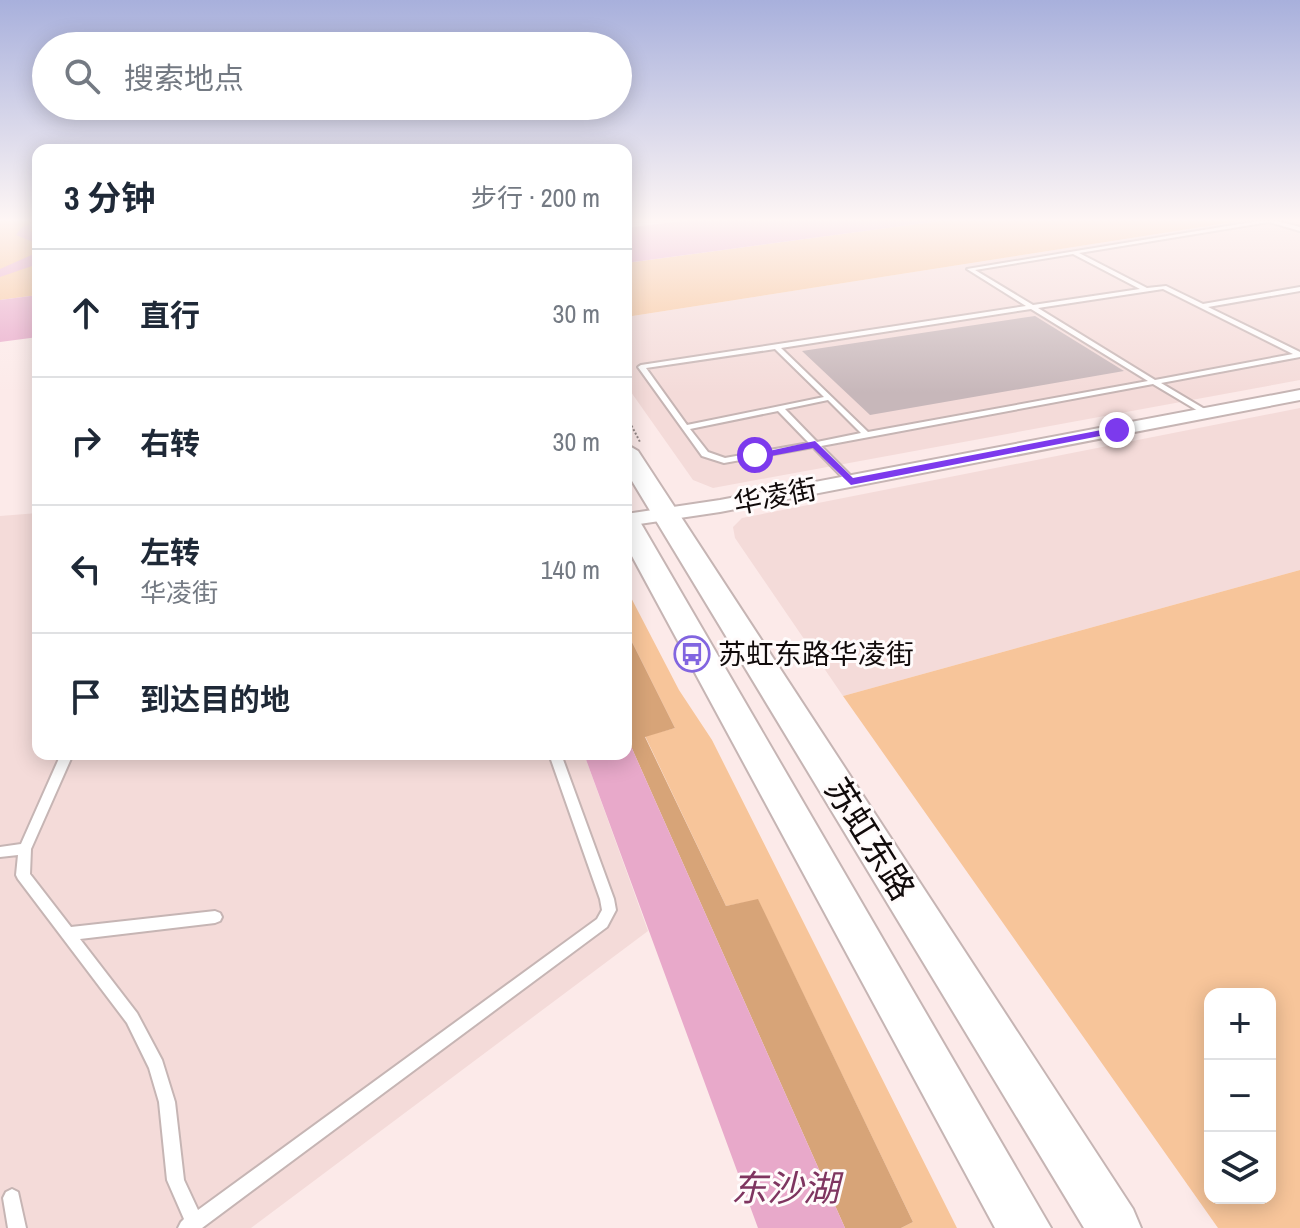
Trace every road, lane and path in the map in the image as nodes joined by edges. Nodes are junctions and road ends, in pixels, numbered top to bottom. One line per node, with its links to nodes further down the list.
1 (985, 278): 6 (lane)
2 (1126, 278): 3 (lane)
3 (1147, 289): 5 (lane); 6 (lane)
4 (1300, 289): 5 (lane)
5 (1202, 306): 8 (lane)
6 (1032, 307): 7 (lane); 9 (lane)
7 (776, 346): 11 (lane); 14 (lane)
8 (1300, 355): 9 (lane)
9 (1155, 383): 13 (lane); 15 (lane)
10 (1300, 395): 13 (street, 华凌街)
11 (829, 398): 12 (lane); 15 (lane)
12 (781, 410): 14 (lane); 16 (lane)
13 (1205, 413): 17 (street, 华凌街)
14 (687, 427): 16 (lane)
15 (867, 435): 16 (lane)
16 (815, 444): 17 (lane)
17 (851, 481): 19 (street, 华凌街)
18 (632, 492): 19 (main road, 苏虹东路)
19 (636, 519): 29 (main road, 苏虹东路); 30 (main road, 苏虹东路)
20 (64, 760): 22 (lane)
21 (557, 760): 27 (lane)
22 (25, 849): 23 (lane); 25 (lane)
23 (0, 852)
24 (215, 917): 25 (lane)
25 (68, 934): 27 (lane)
26 (12, 1198): 28 (lane)
27 (191, 1225)
28 (17, 1228)
29 (1024, 1228)
30 (1114, 1228)

